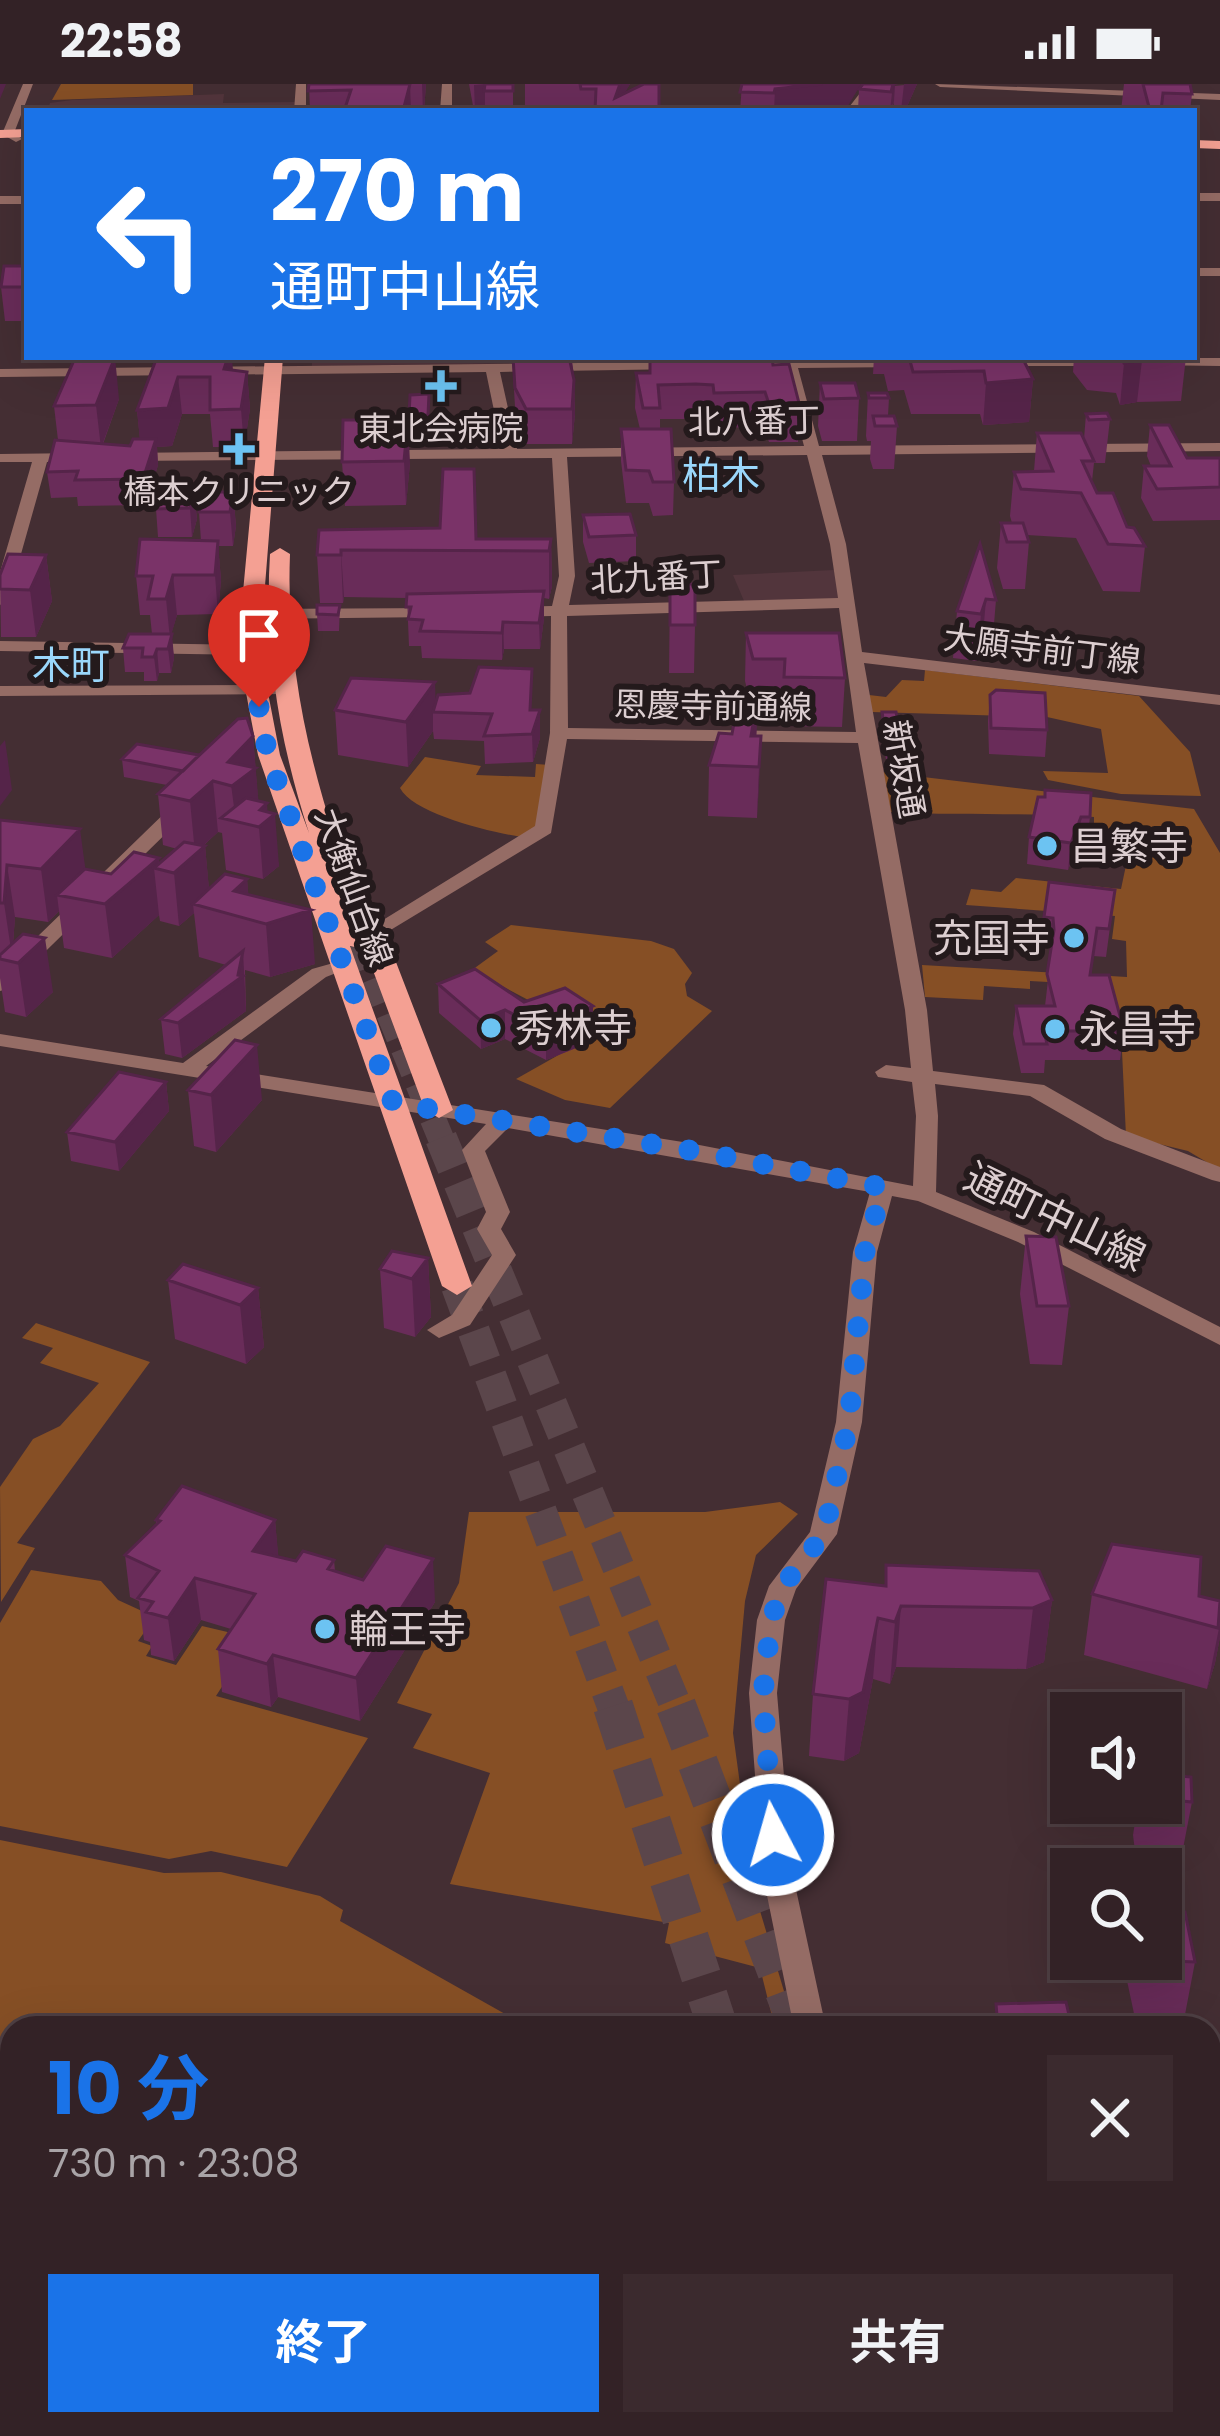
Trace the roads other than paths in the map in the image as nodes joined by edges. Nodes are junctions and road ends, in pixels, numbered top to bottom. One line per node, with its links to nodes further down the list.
1 (28, 84): 8 (street)
2 (873, 84): 6 (street)
3 (940, 84): 4 (street)
4 (1194, 95): 5 (street); 7 (street)
5 (1220, 97)
6 (854, 108)
7 (1220, 108)
8 (16, 135)
9 (789, 361): 13 (street); 17 (street); 21 (street, 新坂通)
10 (1118, 362): 14 (street)
11 (1142, 362): 12 (street)
12 (1220, 362)
13 (918, 363)
14 (983, 363)
15 (284, 364): 18 (street); 19 (street); 24 (main road, 大衡仙台線)
16 (699, 365): 18 (street)
17 (722, 365)
18 (492, 368): 22 (street)
19 (0, 374)
20 (1220, 447): 21 (street, 北八番丁)
21 (812, 450): 23 (street, 北八番丁); 30 (street, 新坂通)
22 (510, 453): 23 (street, 北八番丁); 24 (street, 北八番丁)
23 (560, 453): 33 (street)
24 (277, 456): 26 (street, 北八番丁); 27 (main road, 大衡仙台線); 34 (main road, 大衡仙台線)
25 (0, 458): 26 (street, 北八番丁)
26 (41, 458): 29 (street)
27 (285, 485)
28 (282, 527): 35 (main road)
29 (0, 599)
30 (847, 603): 33 (street, 北九番丁); 38 (street, 新坂通)
31 (447, 612): 35 (street)
32 (493, 612): 33 (street, 北九番丁)
33 (559, 612): 43 (street)
34 (252, 614): 35 (street); 37 (main road, 大衡仙台線)
35 (281, 614): 41 (main road)
36 (0, 646): 37 (street)
37 (252, 650): 39 (main road, 大衡仙台線)
38 (857, 657): 42 (street, 大願寺前丁線); 44 (street, 新坂通)
39 (256, 690): 40 (street); 41 (street); 47 (main road, 大衡仙台線)
40 (0, 691)
41 (286, 700): 46 (main road)
42 (1220, 700)
43 (560, 733): 44 (street, 恩慶寺前通線); 46 (street)
44 (866, 738): 52 (street, 新坂通)
45 (197, 793): 48 (street)
46 (366, 938): 54 (main road)
47 (344, 966): 50 (street); 53 (main road, 大衡仙台線)
48 (0, 985)
49 (0, 1040): 50 (street, 通町中山線)
50 (188, 1069): 53 (street, 通町中山線)
51 (886, 1072): 52 (street)
52 (922, 1075): 56 (street); 58 (street, 新坂通)
53 (393, 1103): 54 (street, 通町中山線); 59 (main road, 大衡仙台線)
54 (440, 1110): 55 (street, 通町中山線)
55 (503, 1120): 57 (street, 通町中山線); 60 (street)
56 (1220, 1175)
57 (883, 1187): 58 (street, 通町中山線); 62 (street)
58 (924, 1195): 61 (street, 通町中山線)
59 (457, 1286)
60 (439, 1330)
61 (1220, 1337)
62 (807, 2016)

